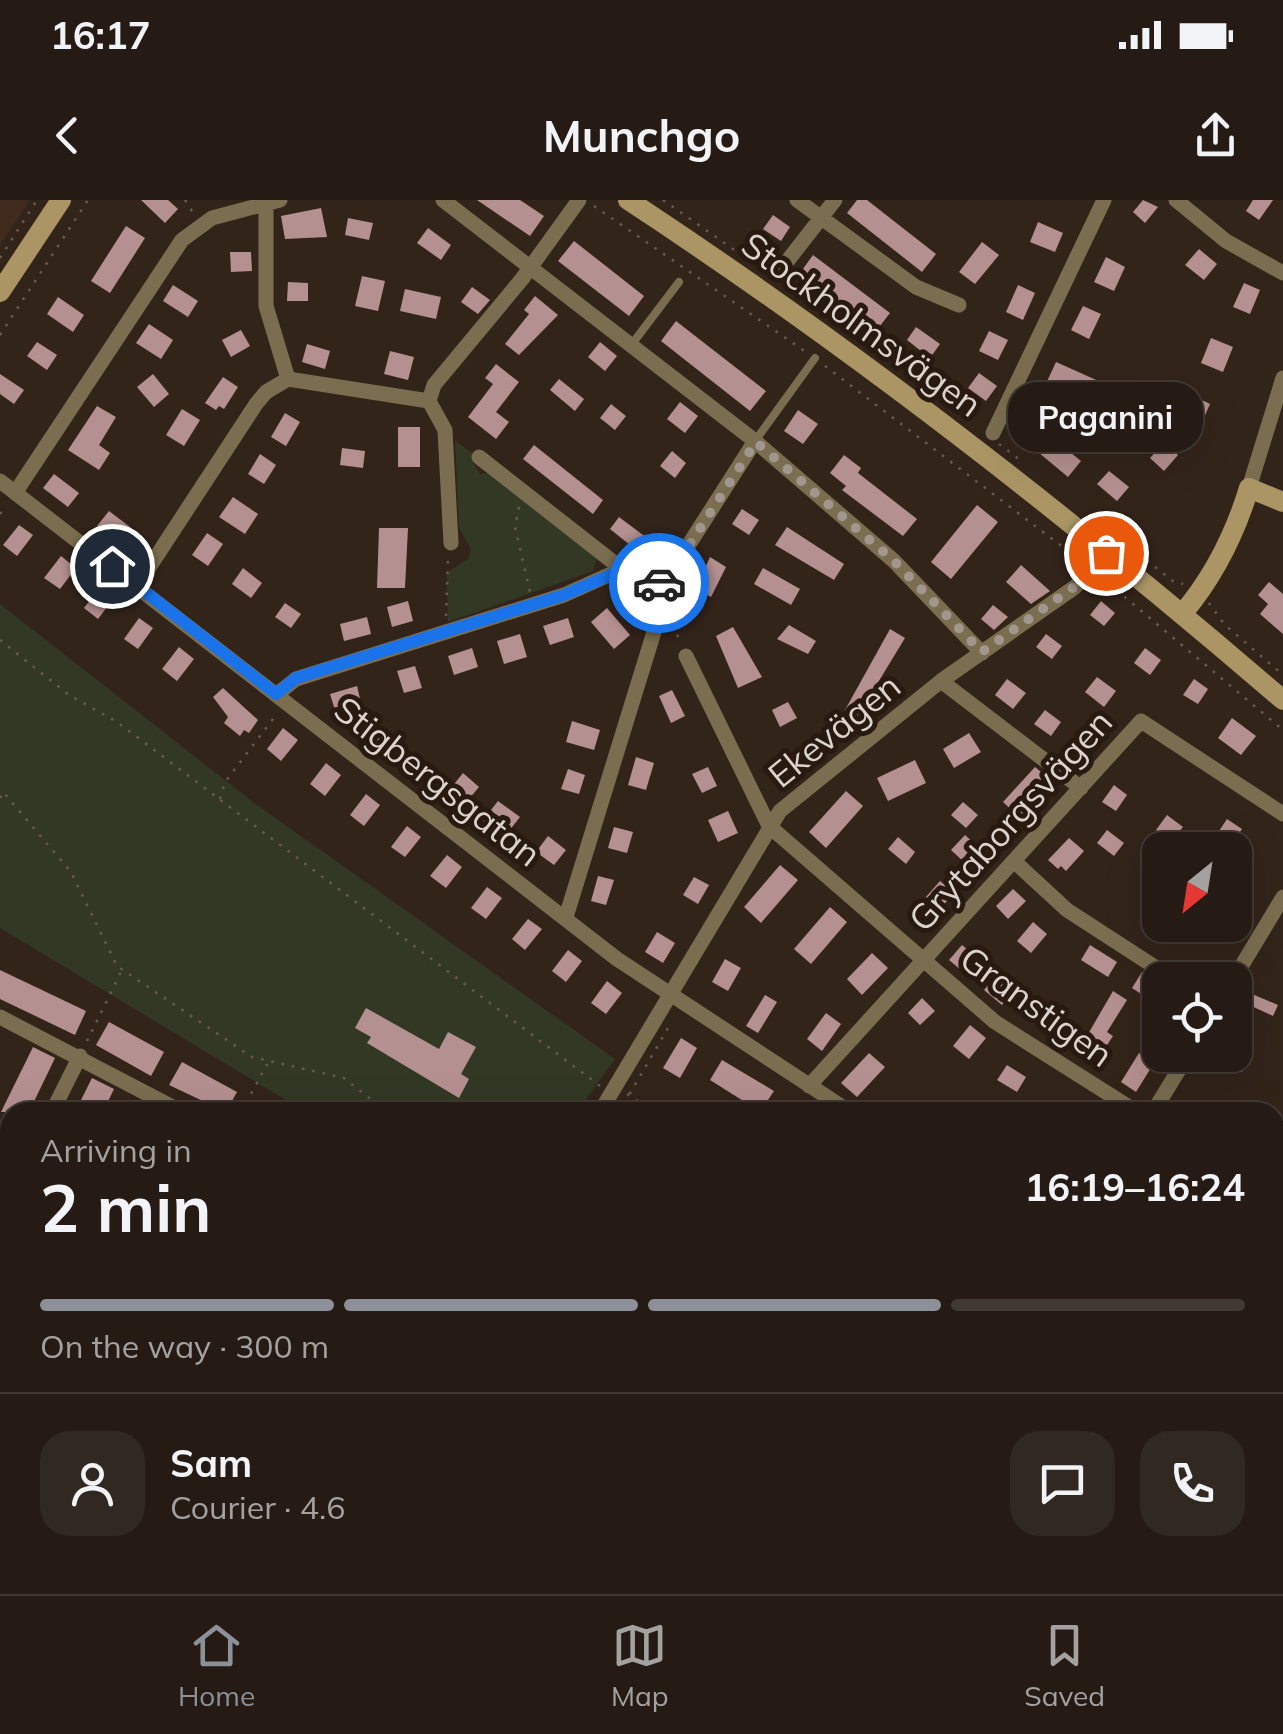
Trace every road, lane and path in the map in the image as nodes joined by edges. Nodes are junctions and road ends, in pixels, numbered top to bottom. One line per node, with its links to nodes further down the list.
1 (36, 200): 13 (path)
2 (61, 200): 18 (main road)
3 (88, 200): 20 (path)
4 (443, 200): 14 (street)
5 (582, 200): 14 (street); 22 (path)
6 (628, 200): 37 (main road, Stockholmsvägen)
7 (797, 200): 12 (street)
8 (835, 200): 12 (street)
9 (1104, 200): 25 (street)
10 (1176, 200): 16 (street)
11 (273, 202): 24 (street); 34 (street)
12 (821, 218): 15 (street); 19 (street)
13 (0, 258)
14 (530, 265): 21 (street); 26 (street)
15 (778, 273)
16 (1283, 273)
17 (680, 282): 21 (lane)
18 (0, 292)
19 (958, 305)
20 (0, 335)
21 (632, 344): 29 (street)
22 (814, 358): 29 (lane); 39 (path)
23 (1283, 378): 32 (street)
24 (288, 379): 26 (street); 41 (street)
25 (1013, 392): 27 (street); 28 (street)
26 (429, 401): 36 (street)
27 (993, 433)
28 (1098, 438)
29 (756, 442): 40 (street); 47 (street)
30 (479, 457): 33 (street)
31 (0, 481): 34 (street, Stigbergsgatan)
32 (1249, 488): 35 (main road); 44 (main road)
33 (524, 492): 38 (street); 42 (path)
34 (15, 493): 41 (street, Stigbergsgatan)
35 (1283, 502)
36 (451, 543): 45 (path)
37 (1106, 553): 39 (street, Ekevägen); 44 (main road, Stockholmsvägen)
38 (622, 570): 40 (street); 42 (street)
39 (1087, 573): 47 (street, Ekevägen); 52 (path)
40 (664, 584): 43 (street)
41 (137, 586): 50 (street, Stigbergsgatan)
42 (533, 605): 45 (street)
43 (662, 606): 48 (path); 61 (street)
44 (1184, 614): 51 (main road, Stockholmsvägen)
45 (440, 635): 50 (street)
46 (0, 640): 56 (path)
47 (982, 652): 49 (street, Ekevägen)
48 (686, 656): 58 (street)
49 (941, 682): 53 (street); 58 (street, Ekevägen)
50 (276, 694): 56 (path); 61 (street, Stigbergsgatan)
51 (1283, 700)
52 (1283, 730)
53 (1082, 788): 57 (street, Grytaborgsvägen); 59 (street, Grytaborgsvägen)
54 (1, 791): 55 (path); 65 (path)
55 (0, 798)
56 (219, 800): 72 (path)
57 (1283, 814)
58 (769, 826): 62 (street, Granstigen); 66 (street, Ekevägen)
59 (1015, 862): 62 (street, Grytaborgsvägen); 63 (street)
60 (1283, 896): 64 (street)
61 (566, 917): 66 (street, Stigbergsgatan)
62 (923, 960): 73 (street, Grytaborgsvägen); 83 (street, Granstigen)
63 (1147, 962)
64 (1244, 962)
65 (122, 970): 69 (path); 70 (path)
66 (669, 996): 73 (street, Stigbergsgatan); 79 (street, Ekevägen)
67 (676, 1014): 74 (path)
68 (0, 1017): 69 (street)
69 (80, 1056): 75 (street); 76 (street)
70 (269, 1061): 77 (path); 78 (path)
71 (1178, 1072): 84 (street)
72 (600, 1086)
73 (809, 1086): 82 (street, Stigbergsgatan)
74 (630, 1096): 80 (path); 81 (path)
75 (57, 1102)
76 (164, 1102)
77 (246, 1102)
78 (374, 1102)
79 (606, 1102)
80 (626, 1102)
81 (639, 1102)
82 (834, 1102)
83 (1121, 1102)
84 (1159, 1102)

